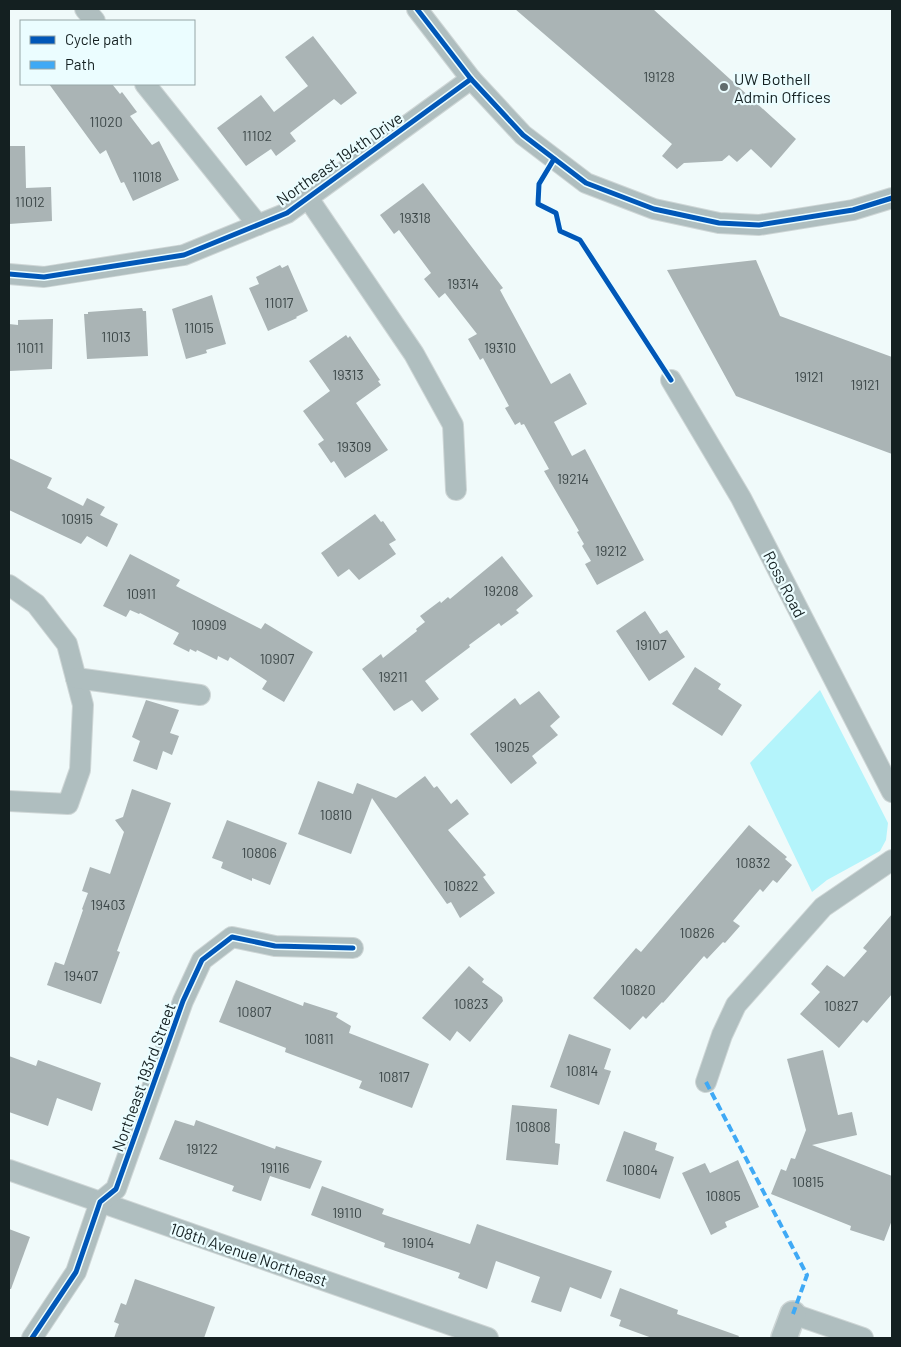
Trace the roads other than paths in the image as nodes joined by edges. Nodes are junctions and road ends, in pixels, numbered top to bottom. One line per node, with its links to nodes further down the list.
1 (85, 9): 3 (street)
2 (417, 9): 4 (street)
3 (94, 20)
4 (470, 79): 6 (street, Northeast 194th Drive); 7 (street)
5 (146, 85): 8 (street)
6 (308, 198): 8 (street, Northeast 194th Drive); 11 (street)
7 (892, 198)
8 (258, 225): 9 (street, Northeast 194th Drive)
9 (9, 274)
10 (671, 380): 15 (street, Ross Road)
11 (456, 490)
12 (9, 585): 13 (street)
13 (76, 678): 14 (street); 16 (street)
14 (200, 695)
15 (892, 792)
16 (9, 800)
17 (892, 860): 19 (street)
18 (353, 948): 21 (street, Northeast 193rd Street)
19 (706, 1082)
20 (9, 1170): 21 (street, 108th Avenue Northeast)
21 (100, 1202): 23 (street, Northeast 193rd Street); 24 (street, 108th Avenue Northeast)
22 (793, 1314): 25 (street); 26 (street)
23 (32, 1338)
24 (488, 1338)
25 (784, 1338)
26 (863, 1338)

